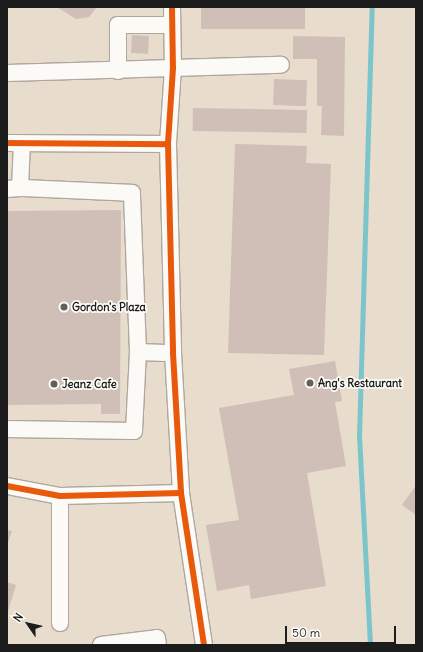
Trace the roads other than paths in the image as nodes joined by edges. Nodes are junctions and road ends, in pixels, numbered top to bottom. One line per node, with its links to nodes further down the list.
1 (172, 7): 2 (street)
2 (172, 25): 4 (street); 5 (street)
3 (281, 65): 4 (street)
4 (173, 68): 5 (street); 8 (street)
5 (118, 70): 6 (street)
6 (7, 73)
7 (14, 143): 8 (street); 9 (street)
8 (168, 144): 11 (street)
9 (14, 189): 10 (street)
10 (138, 352): 11 (street); 12 (street)
11 (173, 353): 14 (street)
12 (7, 429)
13 (7, 486): 15 (street)
14 (181, 493): 15 (street); 19 (street)
15 (60, 496): 16 (street)
16 (60, 623)
17 (101, 645): 18 (street)
18 (158, 645)
19 (204, 645)

